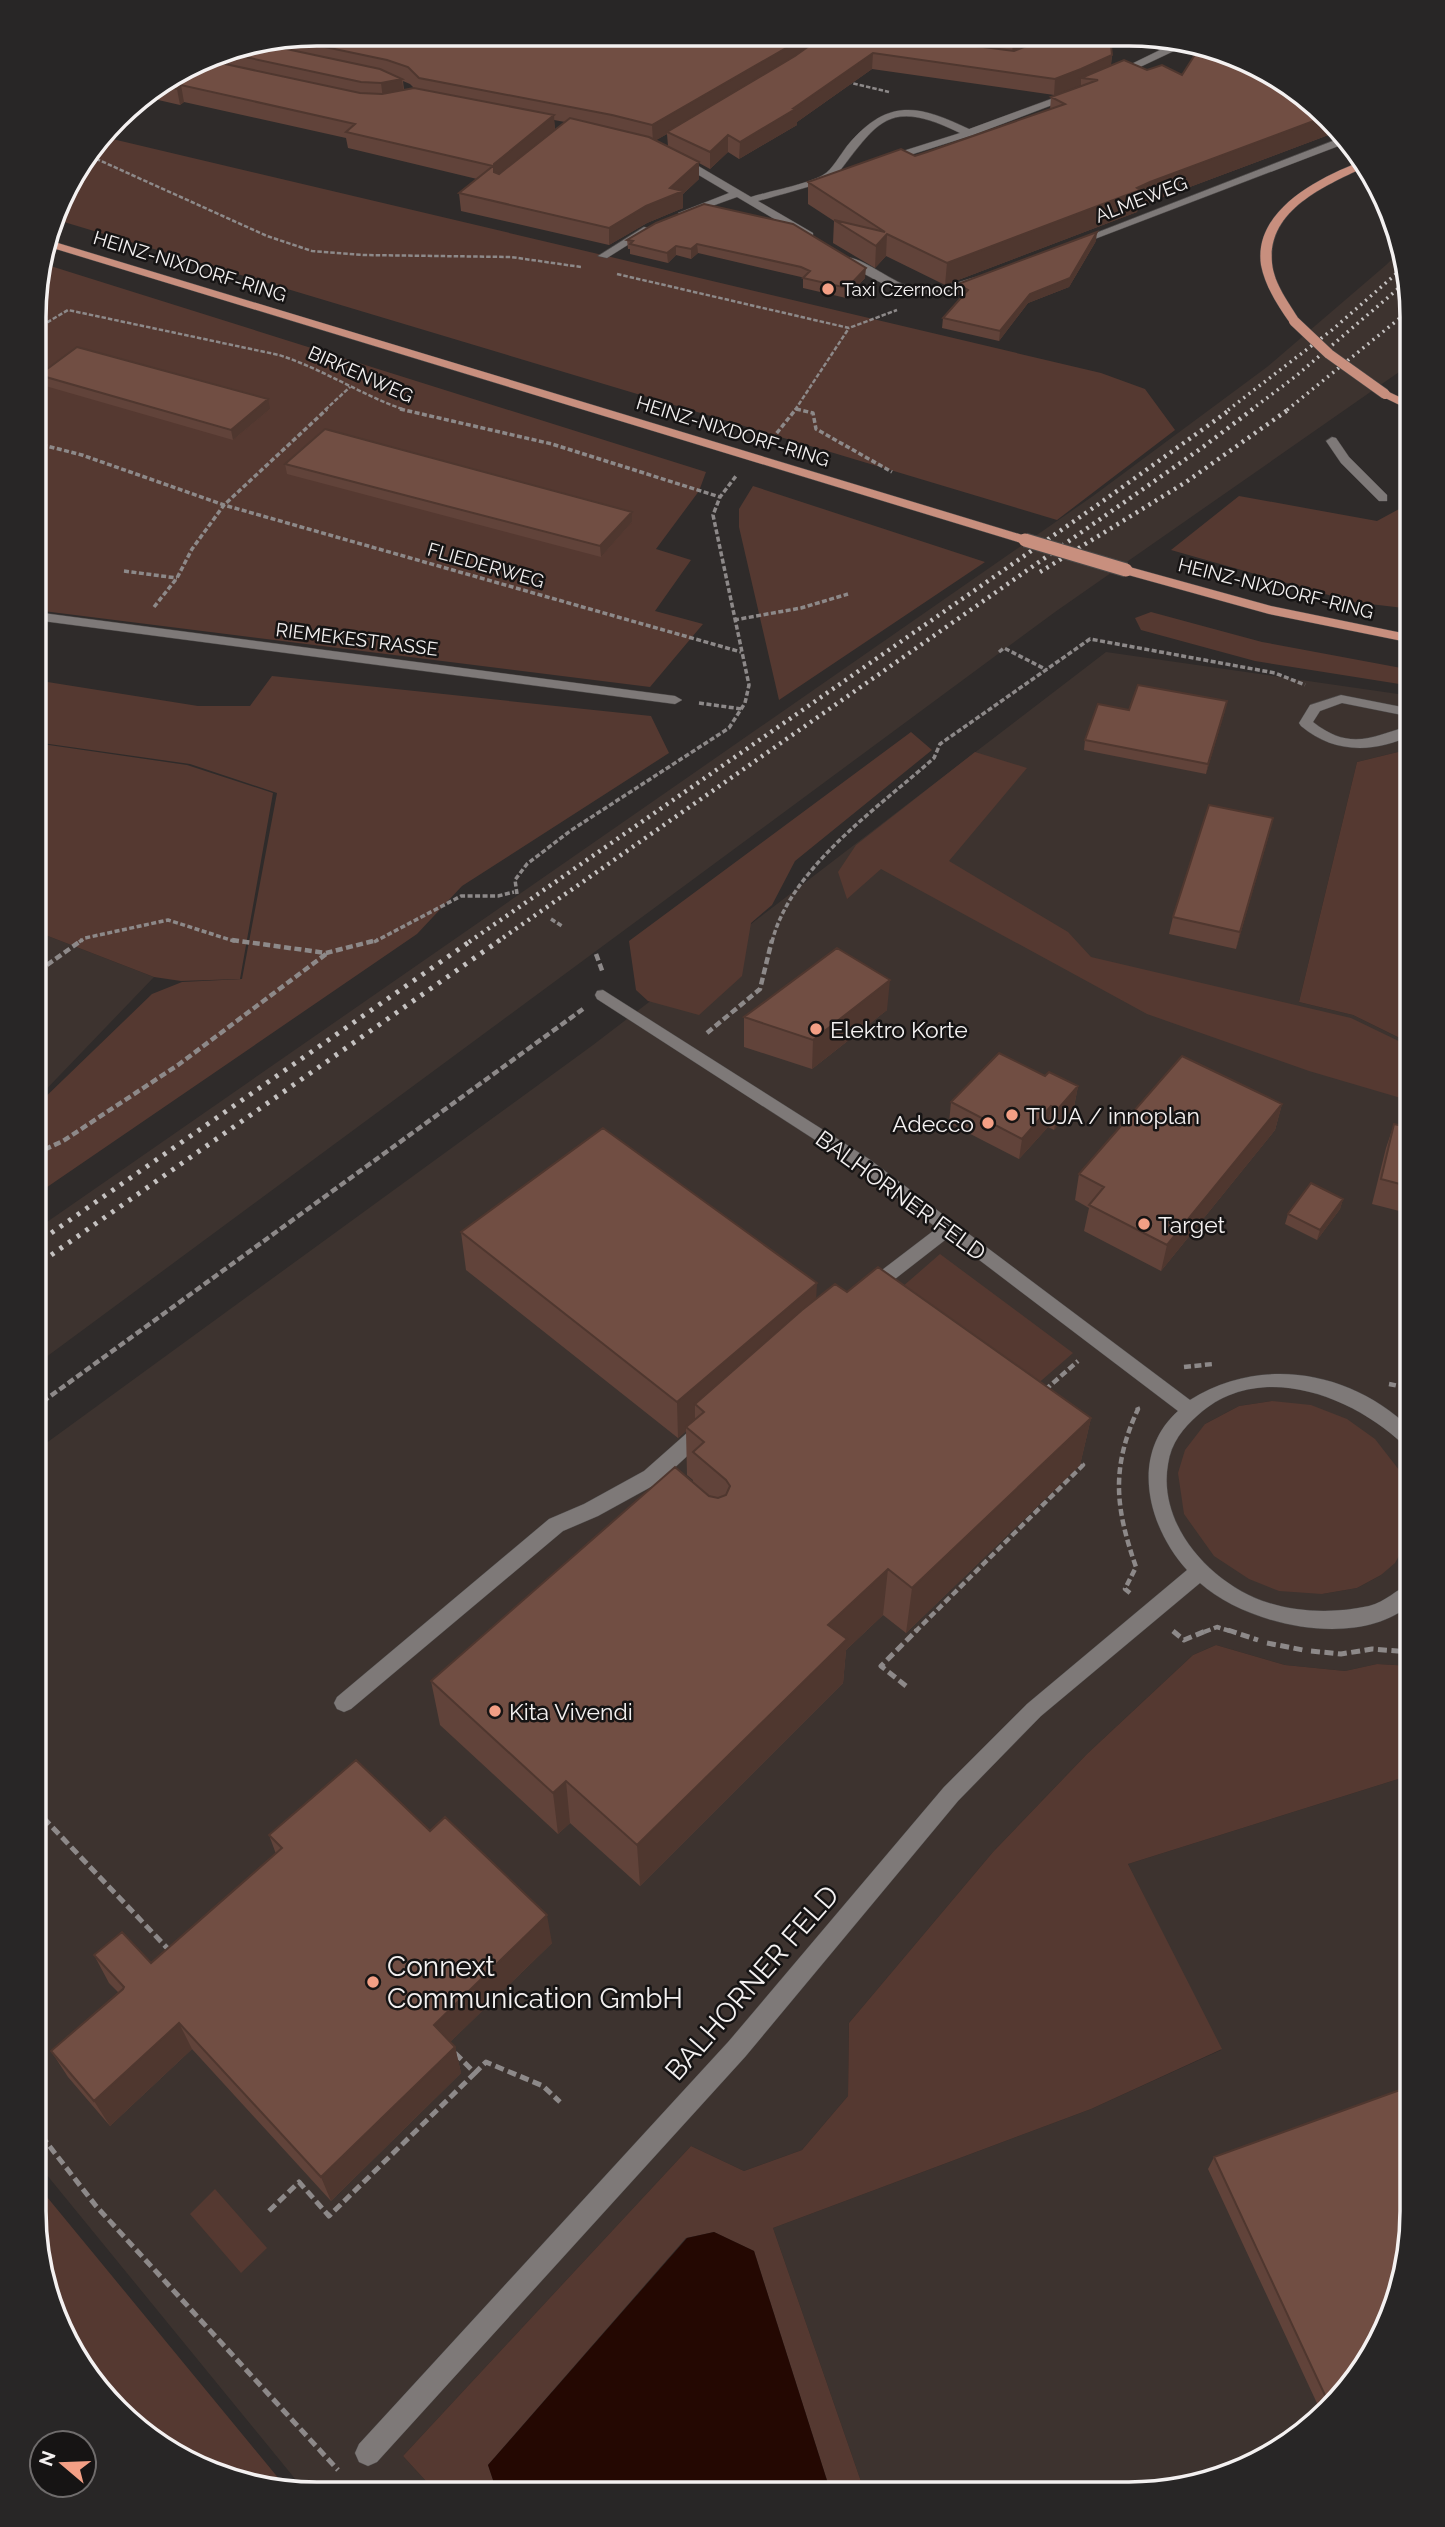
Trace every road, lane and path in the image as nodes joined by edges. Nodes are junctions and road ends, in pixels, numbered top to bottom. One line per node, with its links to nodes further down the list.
1 (1161, 48): 3 (street)
2 (1173, 49): 3 (street)
3 (1170, 51): 4 (street)
4 (1111, 77)
5 (1088, 88): 6 (street)
6 (969, 133): 10 (street); 13 (street)
7 (1337, 143): 20 (street, ALMEWEG)
8 (665, 154): 14 (street)
9 (96, 159): 23 (path)
10 (880, 161)
11 (1355, 168): 30 (main road, bridge)
12 (846, 172): 13 (street)
13 (827, 177): 15 (street)
14 (739, 193): 15 (street); 16 (street)
15 (751, 200): 18 (street)
16 (671, 218)
17 (656, 225): 22 (street)
18 (820, 242)
19 (55, 245): 46 (main road, HEINZ-NIXDORF-RING, bridge)
20 (1064, 247)
21 (832, 250): 26 (street)
22 (603, 256)
23 (590, 268)
24 (616, 274): 28 (path)
25 (993, 274): 26 (street)
26 (909, 290): 28 (path)
27 (46, 323): 29 (path, BIRKENWEG)
28 (849, 328): 31 (path)
29 (350, 387): 37 (path, BIRKENWEG); 39 (path)
30 (1400, 402)
31 (796, 409): 33 (path); 35 (path)
32 (1332, 441): 38 (street)
33 (768, 443)
34 (46, 446): 39 (path, FLIEDERWEG)
35 (892, 472)
36 (737, 475): 37 (path)
37 (720, 497): 44 (path)
38 (1383, 498)
39 (224, 505): 41 (path); 47 (path, FLIEDERWEG)
40 (124, 571): 41 (path)
41 (177, 578): 45 (path)
42 (849, 594): 44 (path)
43 (46, 618): 45 (street, RIEMEKESTRASSE)
44 (734, 620): 47 (path)
45 (136, 630): 51 (street, RIEMEKESTRASSE)
46 (1400, 637)
47 (741, 652): 52 (path)
48 (999, 652): 49 (path)
49 (1047, 670): 50 (path); 60 (path)
50 (1341, 699): 53 (street); 54 (street)
51 (675, 700): 52 (path)
52 (743, 709): 57 (path)
53 (1400, 711)
54 (1400, 735)
55 (551, 919): 56 (path)
56 (562, 926)
57 (326, 953): 58 (path); 61 (path)
58 (47, 965)
59 (603, 995): 60 (street, BALHORNER FELD); 70 (path)
60 (685, 1050): 62 (street, BALHORNER FELD)
61 (46, 1149)
62 (949, 1228): 63 (street); 64 (street, BALHORNER FELD)
63 (858, 1298)
64 (1099, 1342): 66 (street, BALHORNER FELD); 69 (path)
65 (1223, 1362): 66 (path)
66 (1150, 1379): 71 (street, BALHORNER FELD); 79 (path)
67 (1386, 1383): 68 (path)
68 (1400, 1386)
69 (1044, 1391)
70 (46, 1399)
71 (1189, 1409): 73 (street); 77 (street)
72 (722, 1414): 75 (street)
73 (1400, 1424)
74 (1072, 1457): 81 (path)
75 (651, 1477): 76 (street); 82 (street)
76 (670, 1493)
77 (1199, 1572): 78 (street); 79 (street, BALHORNER FELD)
78 (1400, 1601)
79 (1153, 1613): 80 (path); 90 (street, BALHORNER FELD)
80 (1400, 1652)
81 (906, 1686)
82 (344, 1703)
83 (46, 1821): 84 (path)
84 (174, 1954)
85 (452, 2050): 86 (path)
86 (475, 2073): 87 (path); 89 (path)
87 (559, 2102)
88 (46, 2142): 91 (path)
89 (269, 2211)
90 (368, 2453)
91 (348, 2480)

